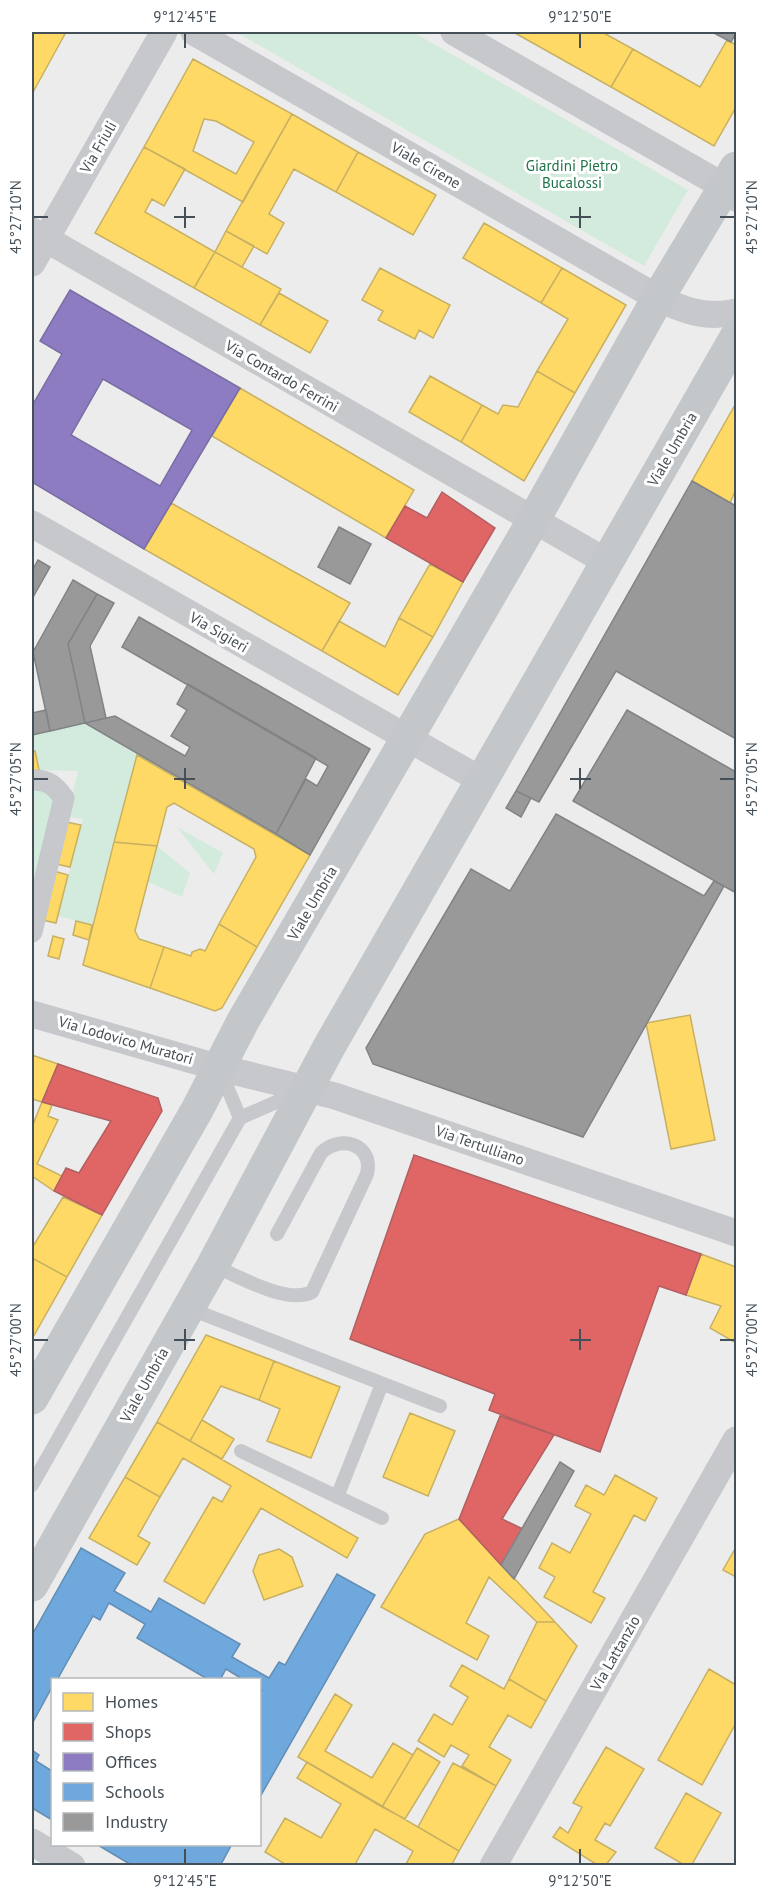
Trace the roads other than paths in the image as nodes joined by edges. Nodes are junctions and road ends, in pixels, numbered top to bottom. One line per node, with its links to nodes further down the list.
1 (164, 32): 5 (street, Via Friuli)
2 (194, 32): 7 (street, Viale Cirene)
3 (454, 32): 4 (street)
4 (733, 184): 7 (main road, Viale Umbria)
5 (38, 235): 6 (street, Via Friuli); 10 (street, Via Contardo Ferrini)
6 (32, 263)
7 (658, 298): 8 (street); 10 (main road, Viale Umbria)
8 (736, 312)
9 (736, 337): 12 (main road, Viale Umbria)
10 (533, 521): 12 (street); 13 (main road, Viale Umbria)
11 (32, 524): 13 (street, Via Sigieri)
12 (607, 562): 15 (main road, Viale Umbria)
13 (407, 739): 15 (street); 18 (main road, Viale Umbria)
14 (32, 780): 16 (street)
15 (481, 780): 19 (main road, Viale Umbria)
16 (32, 932)
17 (32, 1014): 18 (street, Via Lodovico Muratori)
18 (220, 1068): 19 (street, Via Tertulliano); 20 (lane); 26 (main road, Viale Umbria)
19 (306, 1089): 20 (lane); 21 (street, Via Tertulliano); 23 (main road, Viale Umbria)
20 (240, 1118): 30 (lane)
21 (736, 1233)
22 (277, 1234): 23 (lane)
23 (213, 1265): 24 (main road, Viale Umbria)
24 (188, 1308): 25 (lane); 33 (main road, Viale Umbria)
25 (381, 1384): 27 (lane); 31 (lane)
26 (32, 1398)
27 (440, 1406)
28 (736, 1440): 36 (street, Via Lattanzio)
29 (241, 1451): 31 (lane)
30 (32, 1485)
31 (337, 1497): 32 (lane)
32 (382, 1518)
33 (32, 1586)
34 (32, 1842): 35 (street)
35 (72, 1866)
36 (493, 1866)

